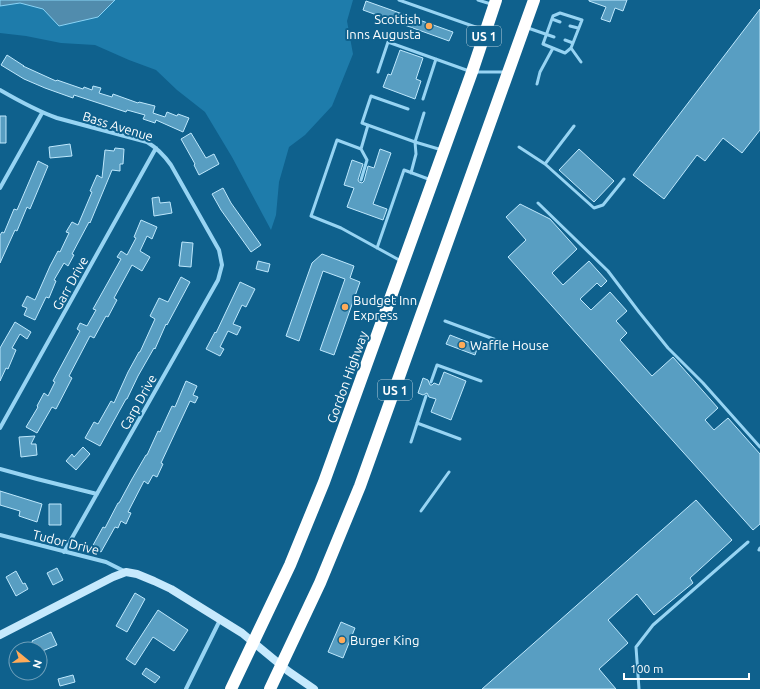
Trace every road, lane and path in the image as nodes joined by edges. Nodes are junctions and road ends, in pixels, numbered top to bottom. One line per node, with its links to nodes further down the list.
1 (398, 0): 10 (lane)
2 (478, 0): 4 (lane)
3 (534, 0): 7 (highway, US 1)
4 (495, 3): 10 (highway, Gordon Highway / US 1)
5 (552, 19): 6 (lane); 9 (lane); 11 (lane)
6 (560, 22)
7 (524, 26): 11 (lane); 21 (highway, US 1)
8 (570, 26): 9 (lane)
9 (578, 28): 14 (lane)
10 (486, 31): 20 (highway, Gordon Highway / US 1)
11 (546, 34): 12 (lane); 15 (lane)
12 (554, 37)
13 (565, 40): 14 (lane)
14 (573, 43): 16 (lane)
15 (553, 48): 16 (lane); 22 (lane)
16 (571, 48): 18 (lane)
17 (436, 59): 19 (lane); 20 (lane); 24 (lane)
18 (581, 62)
19 (378, 72)
20 (472, 72): 21 (lane); 34 (highway, Gordon Highway / US 1)
21 (508, 72): 66 (highway, US 1)
22 (538, 84)
23 (0, 90): 26 (street, Bass Avenue)
24 (423, 99)
25 (408, 109): 28 (lane)
26 (42, 113): 32 (street, Bass Avenue); 40 (street)
27 (424, 113): 30 (lane)
28 (368, 125): 30 (lane); 33 (lane)
29 (574, 126): 35 (lane)
30 (415, 142): 34 (lane); 36 (lane)
31 (519, 147): 35 (lane)
32 (156, 148): 43 (street, Bass Avenue); 51 (street, Garr Drive)
33 (361, 149): 38 (lane); 42 (lane)
34 (443, 151): 39 (highway, Gordon Highway / US 1)
35 (545, 164): 37 (lane)
36 (411, 173): 39 (lane); 42 (lane)
37 (624, 179)
38 (361, 180)
39 (432, 180): 44 (highway, Gordon Highway / US 1)
40 (0, 188)
41 (538, 203): 54 (lane)
42 (377, 248): 44 (lane)
43 (221, 258): 57 (street, Carp Drive)
44 (404, 263): 65 (highway, Gordon Highway / US 1)
45 (445, 321): 46 (lane)
46 (500, 341)
47 (481, 381): 48 (lane)
48 (431, 382)
49 (426, 396): 50 (lane)
50 (417, 423): 52 (lane); 53 (lane)
51 (0, 428)
52 (460, 439)
53 (410, 442)
54 (760, 447)
55 (0, 469): 57 (street)
56 (449, 472): 58 (lane)
57 (97, 494): 61 (street, Carp Drive)
58 (421, 511)
59 (0, 535): 61 (street, Tudor Drive)
60 (748, 542): 71 (lane)
61 (64, 552): 62 (street, Tudor Drive)
62 (126, 572): 63 (street); 64 (street)
63 (220, 620): 65 (street); 67 (street)
64 (0, 635)
65 (253, 643): 66 (street); 68 (highway, Gordon Highway / US 1)
66 (282, 666): 69 (highway, US 1); 70 (street)
67 (186, 689)
68 (231, 689)
69 (270, 689)
70 (314, 689)
71 (639, 689)

